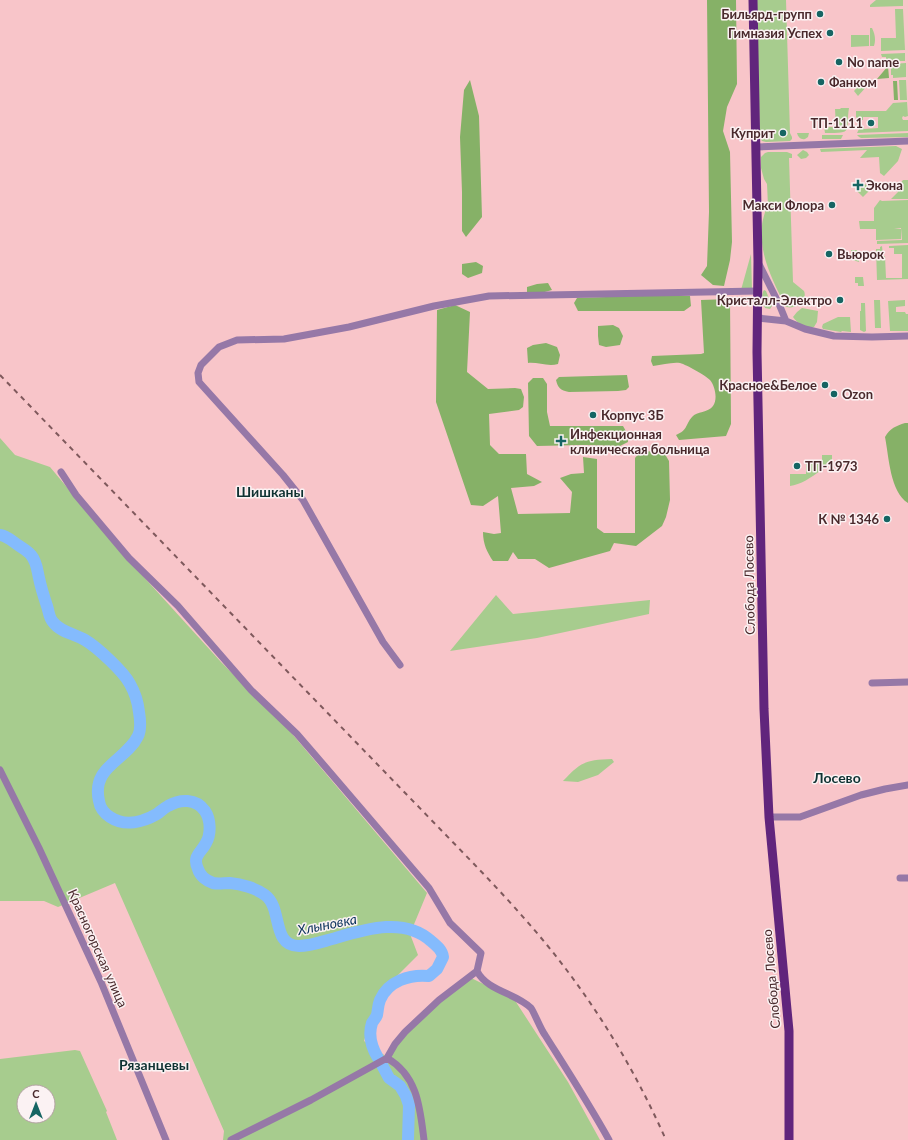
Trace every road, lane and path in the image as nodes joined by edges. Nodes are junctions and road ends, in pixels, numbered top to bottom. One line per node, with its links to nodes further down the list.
1 (753, 0): 3 (main road, Слобода Лосево)
2 (908, 141): 3 (street)
3 (756, 147): 4 (main road, Слобода Лосево)
4 (758, 261): 5 (main road, Слобода Лосево); 7 (street)
5 (758, 291): 6 (main road, Слобода Лосево); 10 (street)
6 (758, 318): 7 (street); 15 (main road, Слобода Лосево)
7 (786, 321): 8 (street)
8 (908, 336)
9 (61, 472): 18 (street)
10 (400, 665)
11 (908, 682): 12 (street)
12 (872, 683)
13 (0, 770): 20 (street, Красногорская улица)
14 (908, 785): 15 (street)
15 (769, 816): 24 (main road, Слобода Лосево)
16 (900, 878): 17 (street)
17 (908, 878)
18 (477, 971): 19 (street); 23 (street)
19 (387, 1058): 21 (street); 22 (street)
20 (166, 1140)
21 (232, 1140)
22 (424, 1140)
23 (609, 1140)
24 (789, 1140)

